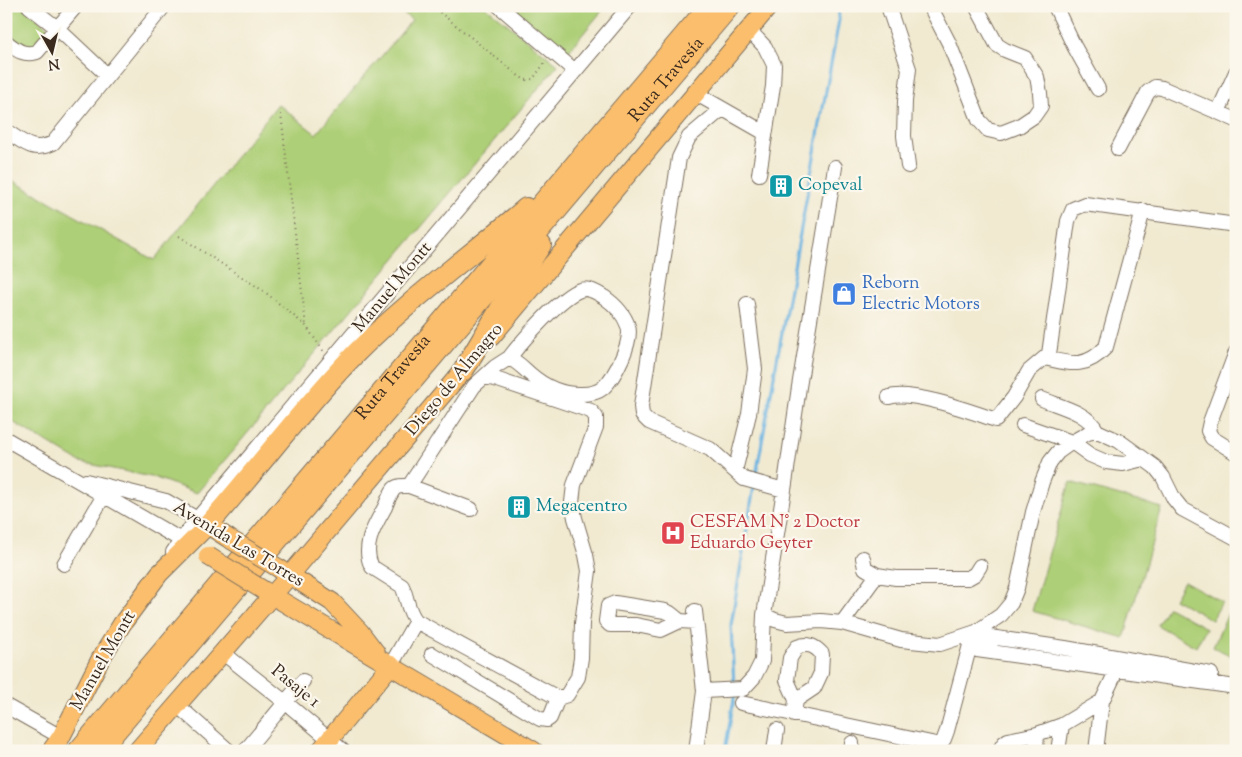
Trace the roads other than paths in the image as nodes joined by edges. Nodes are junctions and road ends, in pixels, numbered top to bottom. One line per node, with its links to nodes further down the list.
1 (29, 6): 13 (street)
2 (76, 6): 13 (street)
3 (164, 6): 18 (street)
4 (499, 6): 16 (street)
5 (630, 6): 16 (street, Manuel Montt)
6 (709, 6): 29 (highway, Ruta Travesía)
7 (730, 6): 29 (highway, Ruta Travesía)
8 (769, 6): 14 (main road, Diego de Almagro)
9 (888, 6): 27 (street)
10 (930, 6): 11 (street)
11 (976, 6)
12 (1055, 6): 19 (street)
13 (57, 28): 15 (street); 18 (street)
14 (748, 30): 20 (main road, Diego de Almagro); 25 (street)
15 (6, 42)
16 (575, 71): 53 (street, Manuel Montt)
17 (1236, 72): 22 (street)
18 (108, 74): 24 (street)
19 (1098, 89)
20 (694, 93): 21 (street); 37 (main road, Diego de Almagro)
21 (722, 109): 25 (street); 47 (street)
22 (1218, 112): 23 (street); 26 (street)
23 (1236, 120)
24 (6, 131)
25 (765, 133): 30 (street)
26 (1118, 149)
27 (908, 166)
28 (835, 167): 50 (street)
29 (580, 171): 37 (highway); 53 (highway); 88 (highway, Ruta Travesía); 89 (highway, Ruta Travesía)
30 (759, 174)
31 (1143, 211): 32 (street); 36 (street); 36 (street)
32 (1236, 225)
33 (747, 304): 47 (street)
34 (1236, 352): 45 (street)
35 (509, 358): 35 (street); 38 (street)
36 (1045, 358): 39 (street)
37 (463, 371): 59 (main road, Diego de Almagro)
38 (484, 378): 49 (street); 76 (street)
39 (889, 397)
40 (1042, 399): 42 (street)
41 (1023, 425): 44 (street)
42 (1097, 431): 44 (street); 46 (street)
43 (6, 439): 48 (street, Avenida Las Torres)
44 (1072, 442): 46 (street); 65 (street)
45 (1236, 453)
46 (1144, 459): 54 (street)
47 (735, 471): 50 (street)
48 (71, 477): 51 (street, Avenida Las Torres); 53 (street, Avenida Las Torres)
49 (409, 486): 52 (street); 63 (street)
50 (784, 490): 62 (street)
51 (103, 496): 55 (street, Avenida Las Torres); 57 (street)
52 (471, 509)
53 (202, 522): 55 (main road, Manuel Montt); 59 (main road, Avenida Las Torres, bridge)
54 (1236, 538)
55 (185, 543): 61 (main road, Avenida Las Torres, bridge); 86 (main road, Manuel Montt)
56 (862, 558): 60 (street)
57 (64, 564)
58 (980, 566): 60 (street)
59 (285, 572): 61 (main road, Diego de Almagro); 69 (main road, Avenida Las Torres)
60 (877, 575): 65 (street)
61 (267, 592): 67 (main road, Diego de Almagro); 69 (main road, Avenida Las Torres)
62 (764, 614): 65 (street); 75 (street)
63 (416, 621): 69 (street); 76 (street)
64 (680, 621): 74 (street)
65 (842, 623)
66 (990, 637): 70 (street); 71 (street); 82 (street)
67 (222, 652): 79 (street, Pasaje 1); 80 (main road, Diego de Almagro)
68 (432, 654): 76 (street)
69 (385, 661): 87 (main road); 94 (main road, Avenida Las Torres)
70 (1115, 670): 73 (street); 78 (street)
71 (1236, 679)
72 (303, 681): 79 (street)
73 (1236, 687)
74 (708, 691): 75 (street); 95 (street)
75 (740, 696): 82 (street)
76 (558, 698)
77 (796, 700): 82 (street)
78 (1102, 701): 83 (street); 100 (street)
79 (285, 702): 87 (street, Pasaje 1); 92 (street)
80 (177, 705): 90 (main road, Diego de Almagro); 91 (street)
81 (6, 706): 86 (street)
82 (794, 714)
83 (1062, 725): 85 (street); 99 (street)
84 (777, 730): 96 (street)
85 (1038, 734): 97 (street); 98 (street)
86 (56, 744)
87 (324, 745): 93 (street, Pasaje 1)
88 (78, 751)
89 (99, 751)
90 (138, 751)
91 (229, 751)
92 (245, 751)
93 (343, 751)
94 (534, 751)
95 (696, 751)
96 (774, 751)
97 (999, 751)
98 (1036, 751)
99 (1058, 751)
100 (1096, 751)

